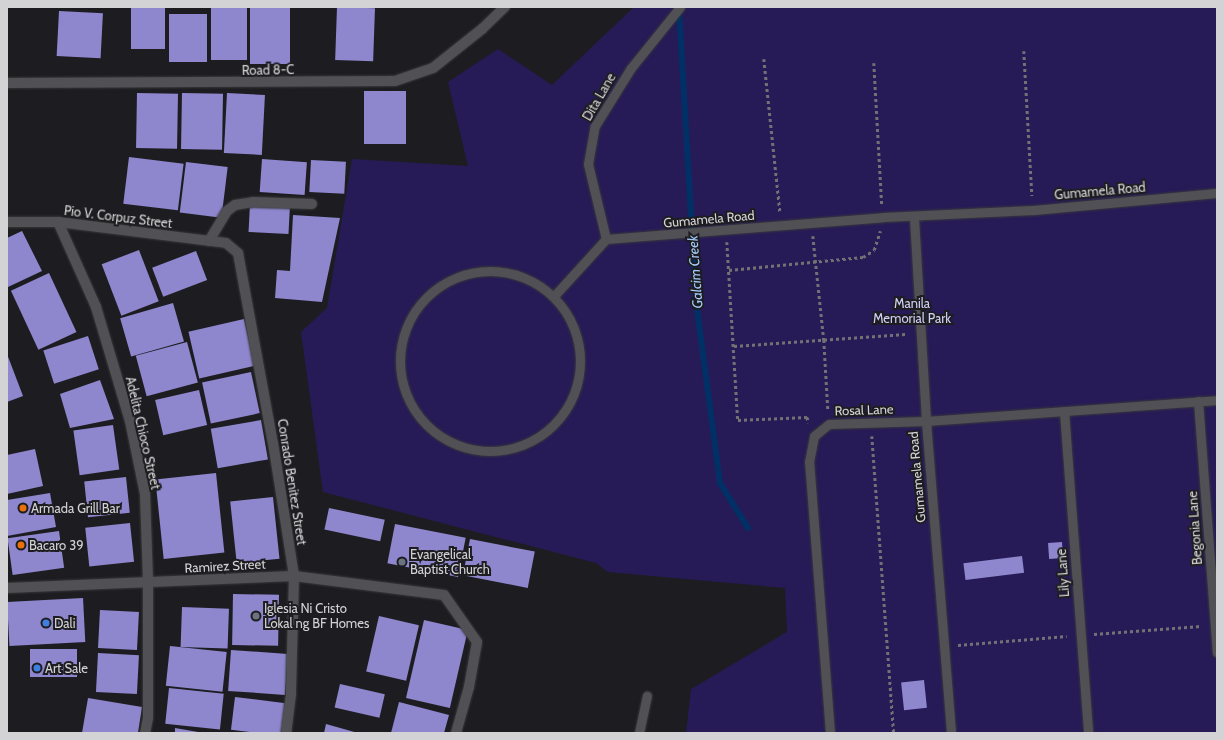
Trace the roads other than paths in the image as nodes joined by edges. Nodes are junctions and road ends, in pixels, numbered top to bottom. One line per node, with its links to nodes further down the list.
1 (505, 7): 3 (street, Road 8-C)
2 (680, 7): 9 (lane, Dita Lane)
3 (7, 82)
4 (1217, 193): 6 (lane, Gumamela Road)
5 (312, 204): 10 (street)
6 (914, 218): 9 (lane, Gumamela Road); 16 (lane, Gumamela Road)
7 (7, 222): 8 (street, Pio V. Corpuz Street)
8 (58, 222): 10 (street, Pio V. Corpuz Street); 18 (street, Adelita Chioco Street)
9 (606, 239): 12 (lane)
10 (209, 241): 11 (street, Pio V. Corpuz Street)
11 (226, 243): 17 (street, Conrado Benitez Street)
12 (554, 296): 12 (lane)
13 (1217, 400): 14 (lane, Rosal Lane)
14 (1198, 401): 15 (lane, Rosal Lane); 20 (lane, Begonia Lane)
15 (1064, 411): 16 (lane, Rosal Lane); 28 (lane, Lily Lane)
16 (926, 421): 26 (lane, Rosal Lane); 27 (lane, Gumamela Road)
17 (294, 576): 18 (street, Ramirez Street); 23 (street, Conrado Benitez Street); 24 (street, Ramirez Street)
18 (148, 582): 19 (street, Ramirez Street); 22 (street, Adelita Chioco Street)
19 (7, 588)
20 (1217, 652)
21 (647, 696): 25 (lane)
22 (145, 733)
23 (286, 733)
24 (456, 733)
25 (639, 733)
26 (830, 733)
27 (951, 733)
28 (1088, 733)

